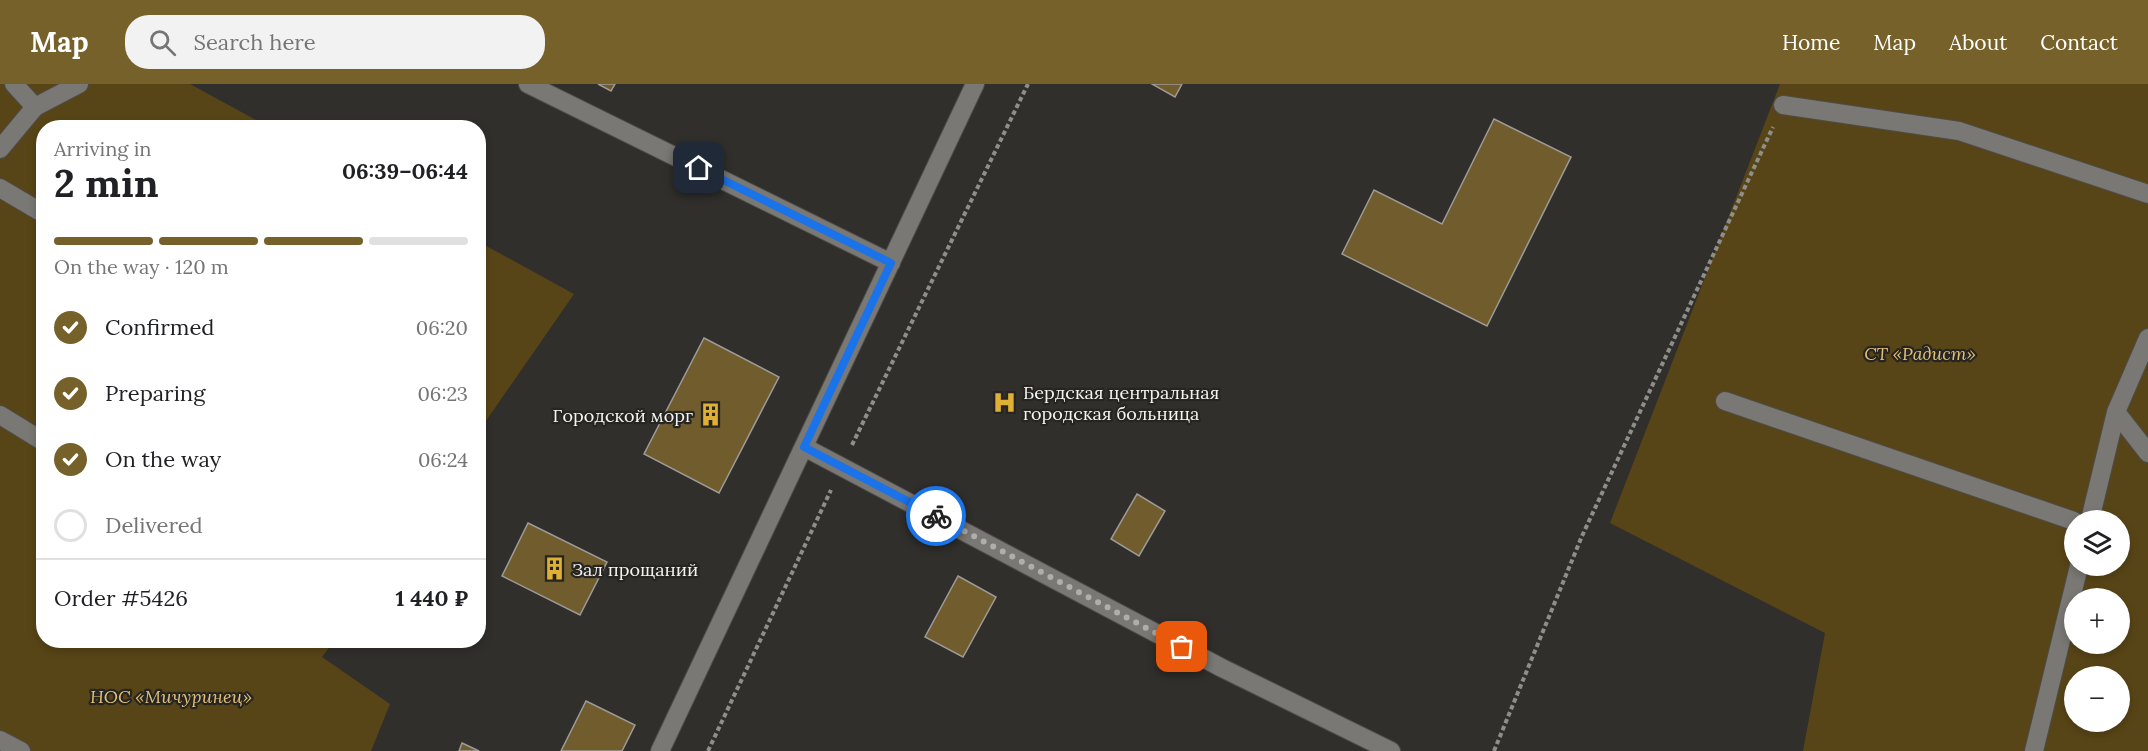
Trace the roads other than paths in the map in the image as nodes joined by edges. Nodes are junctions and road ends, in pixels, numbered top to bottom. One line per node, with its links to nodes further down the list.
1 (14, 84): 6 (street)
2 (79, 84): 6 (street)
3 (528, 84): 11 (street)
4 (975, 84): 11 (street)
5 (1783, 105): 9 (street)
6 (35, 107): 7 (street)
7 (0, 149)
8 (0, 188): 10 (street)
9 (2148, 194)
10 (36, 209)
11 (891, 263): 17 (street)
12 (2148, 338): 14 (street)
13 (1725, 401): 20 (street)
14 (2116, 412): 18 (street); 19 (street)
15 (0, 415): 16 (street)
16 (36, 437)
17 (804, 447): 24 (street); 25 (street)
18 (2148, 453)
19 (2092, 510)
20 (2064, 518)
21 (2077, 576): 26 (street)
22 (0, 740): 23 (street)
23 (21, 751)
24 (660, 751)
25 (1391, 751)
26 (2034, 751)

